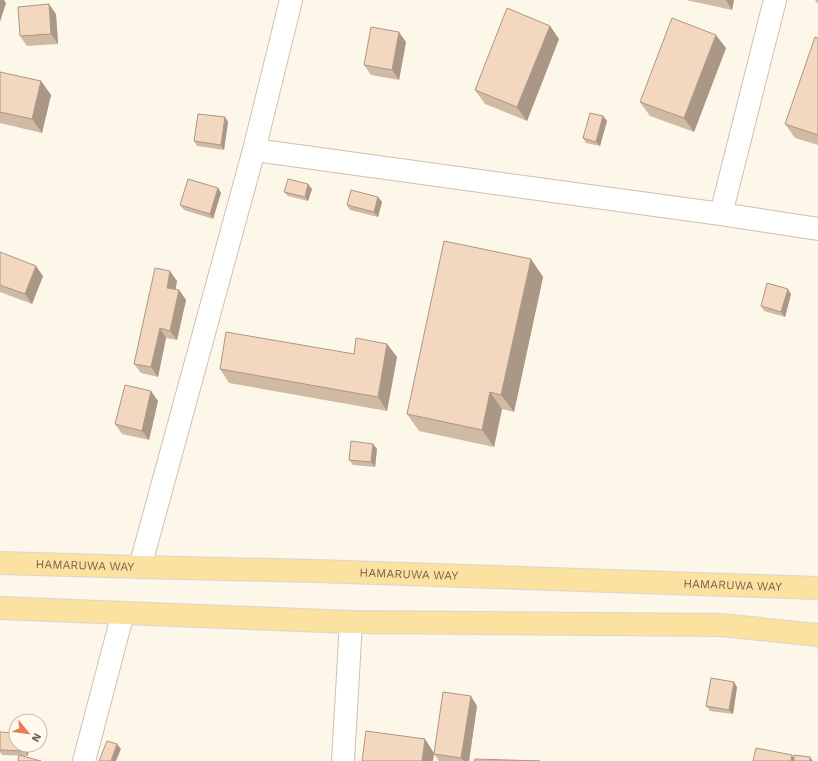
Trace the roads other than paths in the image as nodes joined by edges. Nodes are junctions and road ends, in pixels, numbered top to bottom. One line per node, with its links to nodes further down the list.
1 (291, 0): 3 (street)
2 (775, 0): 4 (street)
3 (254, 150): 4 (street); 7 (street)
4 (721, 214): 5 (street)
5 (818, 229)
6 (0, 563): 7 (main road, HAMARUWA WAY)
7 (140, 567): 8 (main road, HAMARUWA WAY)
8 (818, 588)
9 (0, 608): 10 (main road)
10 (123, 613): 11 (main road); 13 (street)
11 (351, 622): 12 (main road); 14 (street)
12 (818, 635)
13 (84, 761)
14 (343, 761)

